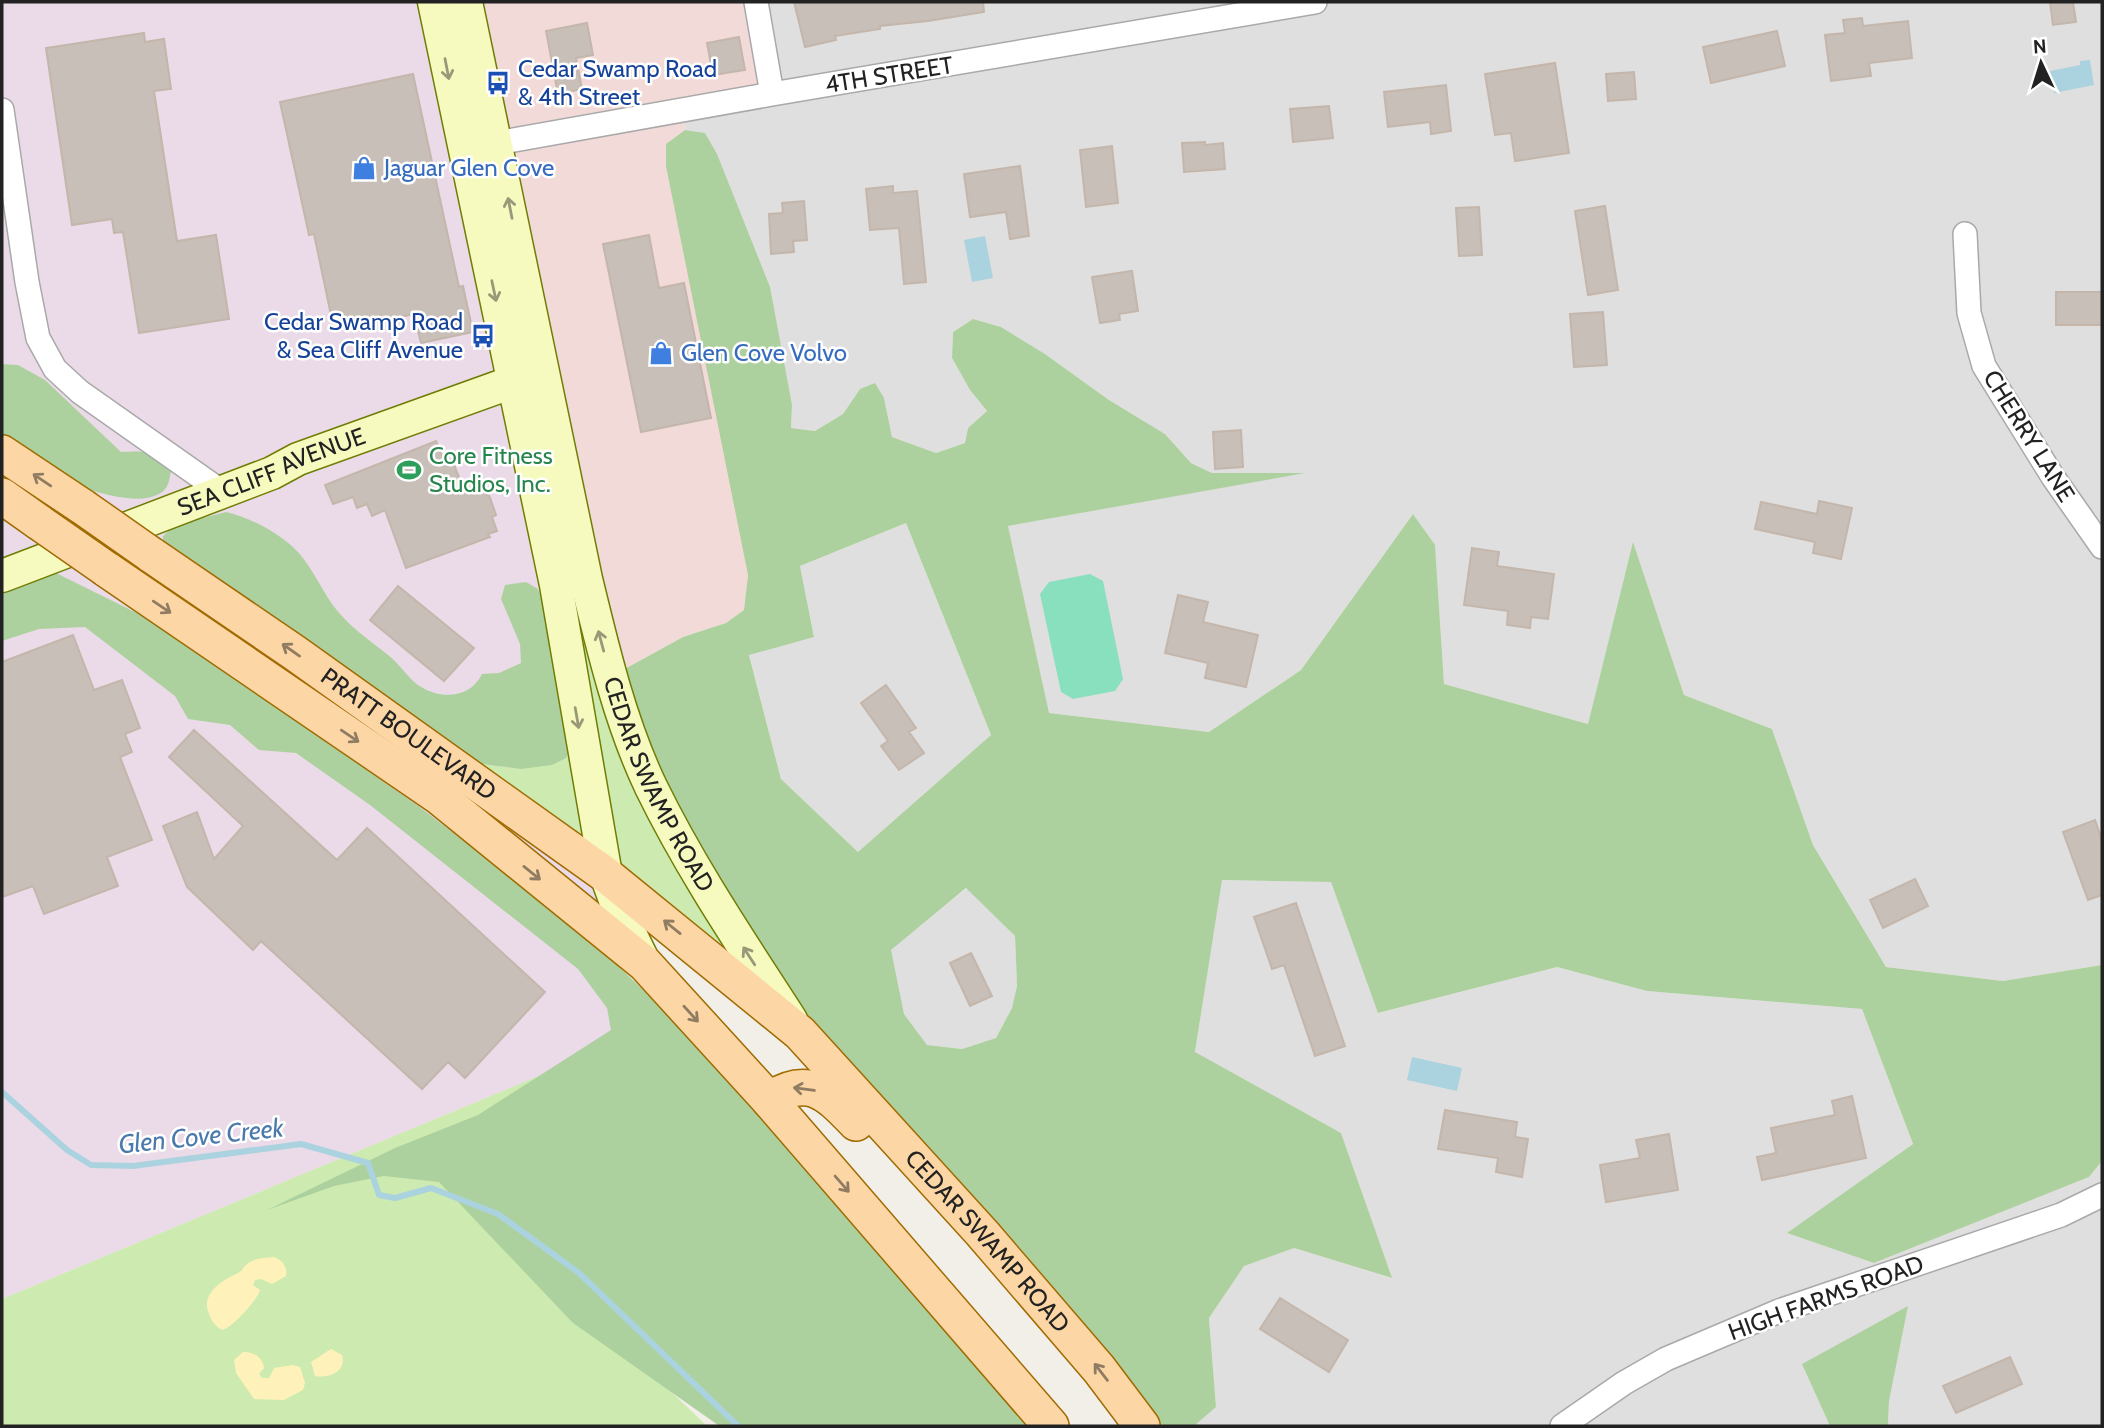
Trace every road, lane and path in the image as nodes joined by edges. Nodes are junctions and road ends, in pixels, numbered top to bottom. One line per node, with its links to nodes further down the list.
1 (434, 2): 8 (main road, CEDAR SWAMP ROAD, one-way to 8)
2 (466, 2): 7 (main road, CEDAR SWAMP ROAD)
3 (756, 2): 5 (street)
4 (1315, 2): 5 (street, 4TH STREET)
5 (772, 94): 7 (street, 4TH STREET)
6 (2, 110): 13 (street)
7 (497, 144): 8 (street, 4TH STREET); 10 (main road, CEDAR SWAMP ROAD, one-way to 7)
8 (463, 149): 11 (main road, CEDAR SWAMP ROAD, one-way to 11)
9 (1965, 234): 16 (street, CHERRY LANE)
10 (543, 371): 11 (main road, SEA CLIFF AVENUE); 15 (main road, CEDAR SWAMP ROAD)
11 (516, 396): 13 (main road, SEA CLIFF AVENUE); 15 (main road); 18 (main road, CEDAR SWAMP ROAD, one-way to 18)
12 (2, 453): 18 (main road, PRATT BOULEVARD, one-way to 12, bridge)
13 (222, 492): 17 (main road, SEA CLIFF AVENUE)
14 (2, 496): 19 (main road, PRATT BOULEVARD, one-way to 19, bridge)
15 (577, 537): 20 (main road, CEDAR SWAMP ROAD, one-way to 15)
16 (2102, 547)
17 (2, 576)
18 (606, 875): 19 (main road, CEDAR SWAMP ROAD); 20 (main road, PRATT BOULEVARD, one-way to 18)
19 (645, 964): 21 (main road, CEDAR SWAMP ROAD, one-way to 21)
20 (800, 1033): 23 (main road, CEDAR SWAMP ROAD)
21 (769, 1100): 23 (main road, one-way to 21); 24 (main road, CEDAR SWAMP ROAD, one-way to 24)
22 (2102, 1195): 26 (street, HIGH FARMS ROAD)
23 (1003, 1257): 25 (main road, CEDAR SWAMP ROAD, one-way to 23)
24 (1052, 1426)
25 (1142, 1426)
26 (1562, 1426)

